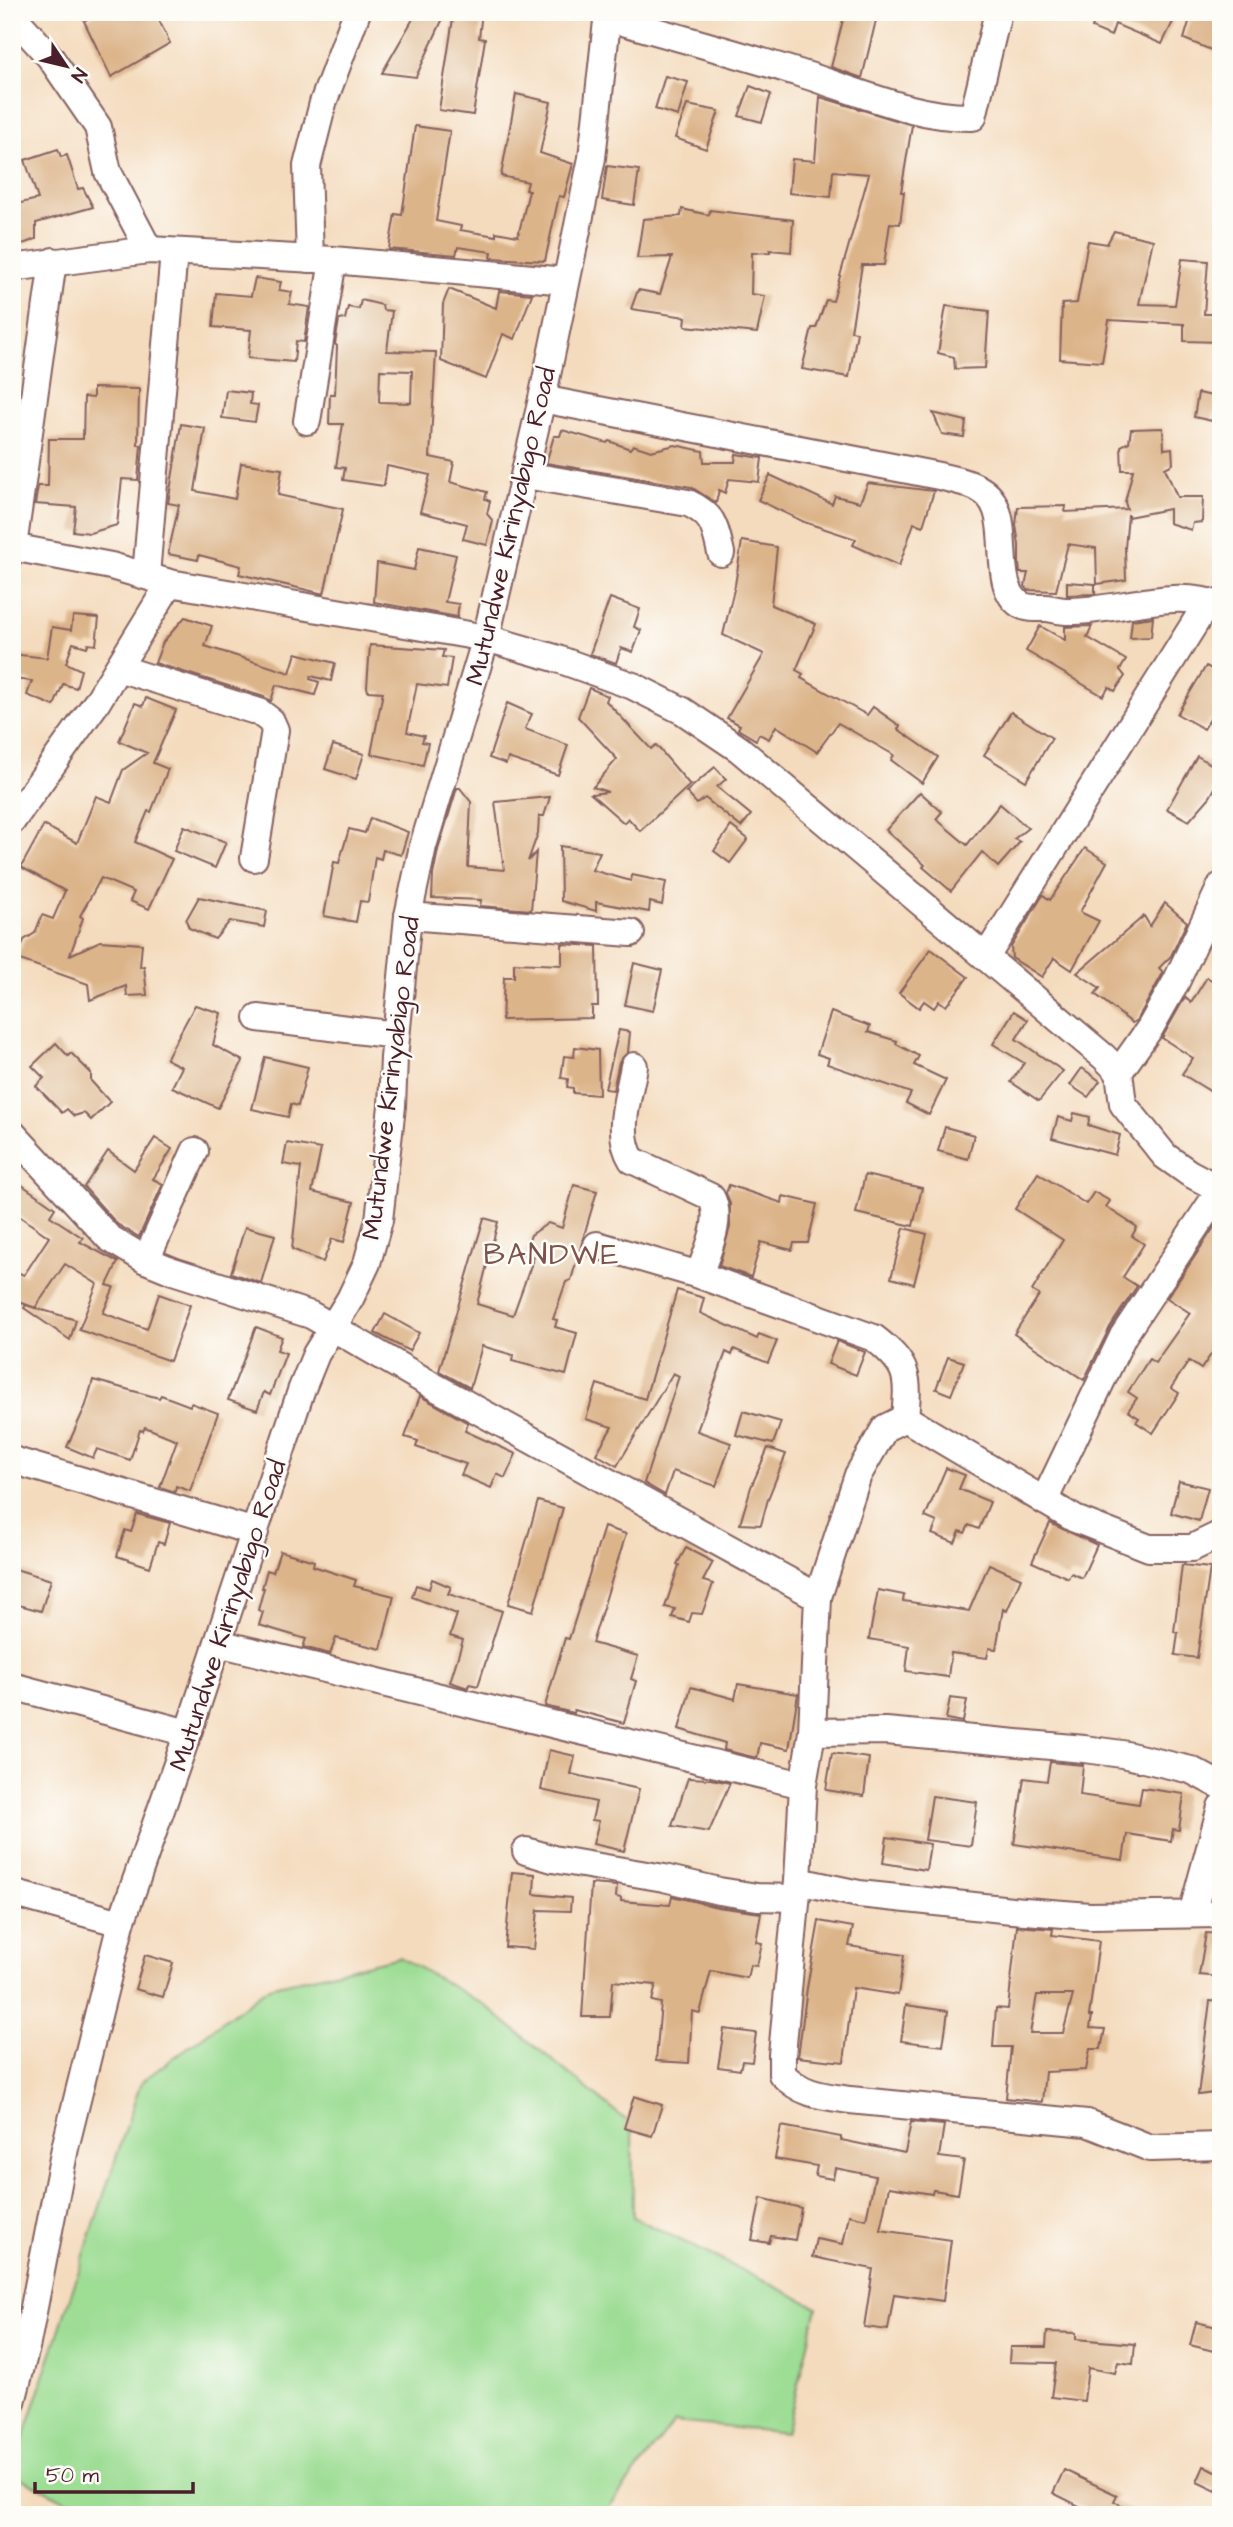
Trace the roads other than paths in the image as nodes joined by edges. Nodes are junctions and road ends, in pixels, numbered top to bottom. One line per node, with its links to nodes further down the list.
1 (357, 12): 6 (street)
2 (998, 12): 4 (street)
3 (12, 15): 5 (street)
4 (609, 15): 9 (street, Mutundwe Kirinyabigo Road)
5 (161, 251): 6 (street); 7 (street); 15 (street)
6 (321, 259): 9 (street); 11 (street)
7 (53, 261): 8 (street); 13 (street)
8 (12, 268)
9 (566, 281): 10 (street, Mutundwe Kirinyabigo Road)
10 (542, 399): 12 (street, Mutundwe Kirinyabigo Road); 16 (street)
11 (307, 421)
12 (525, 475): 14 (street); 17 (street, Mutundwe Kirinyabigo Road)
13 (12, 547): 15 (street)
14 (721, 554)
15 (158, 579): 17 (street); 18 (street)
16 (1214, 604): 24 (street)
17 (486, 638): 22 (street, Mutundwe Kirinyabigo Road); 24 (street)
18 (118, 668): 19 (street); 20 (street)
19 (12, 821)
20 (254, 858)
21 (1221, 886): 28 (street)
22 (408, 916): 23 (street); 26 (street, Mutundwe Kirinyabigo Road)
23 (631, 933)
24 (986, 957): 28 (street)
25 (258, 1018): 26 (street)
26 (396, 1035): 35 (street, Mutundwe Kirinyabigo Road)
27 (634, 1066): 34 (street)
28 (1119, 1072): 31 (street)
29 (12, 1133): 33 (street)
30 (195, 1151): 33 (street)
31 (1221, 1190): 38 (street)
32 (597, 1245): 34 (street)
33 (146, 1260): 35 (street)
34 (699, 1276): 36 (street)
35 (333, 1327): 39 (street, Mutundwe Kirinyabigo Road); 41 (street)
36 (905, 1419): 38 (street); 41 (street)
37 (12, 1460): 39 (street)
38 (1044, 1501): 40 (street)
39 (255, 1532): 42 (street, Mutundwe Kirinyabigo Road)
40 (1221, 1534)
41 (818, 1597): 44 (street)
42 (218, 1643): 45 (street, Mutundwe Kirinyabigo Road); 46 (street)
43 (12, 1686): 45 (street)
44 (812, 1732): 46 (street); 47 (street)
45 (188, 1733): 54 (street, Mutundwe Kirinyabigo Road)
46 (803, 1785): 50 (street)
47 (1221, 1786)
48 (1221, 1807): 52 (street)
49 (526, 1851): 50 (street)
50 (797, 1889): 52 (street); 55 (street)
51 (12, 1893): 54 (street)
52 (1192, 1914): 53 (street)
53 (1221, 1914)
54 (121, 1923): 56 (street, Mutundwe Kirinyabigo Road)
55 (1221, 2146)
56 (12, 2402)

